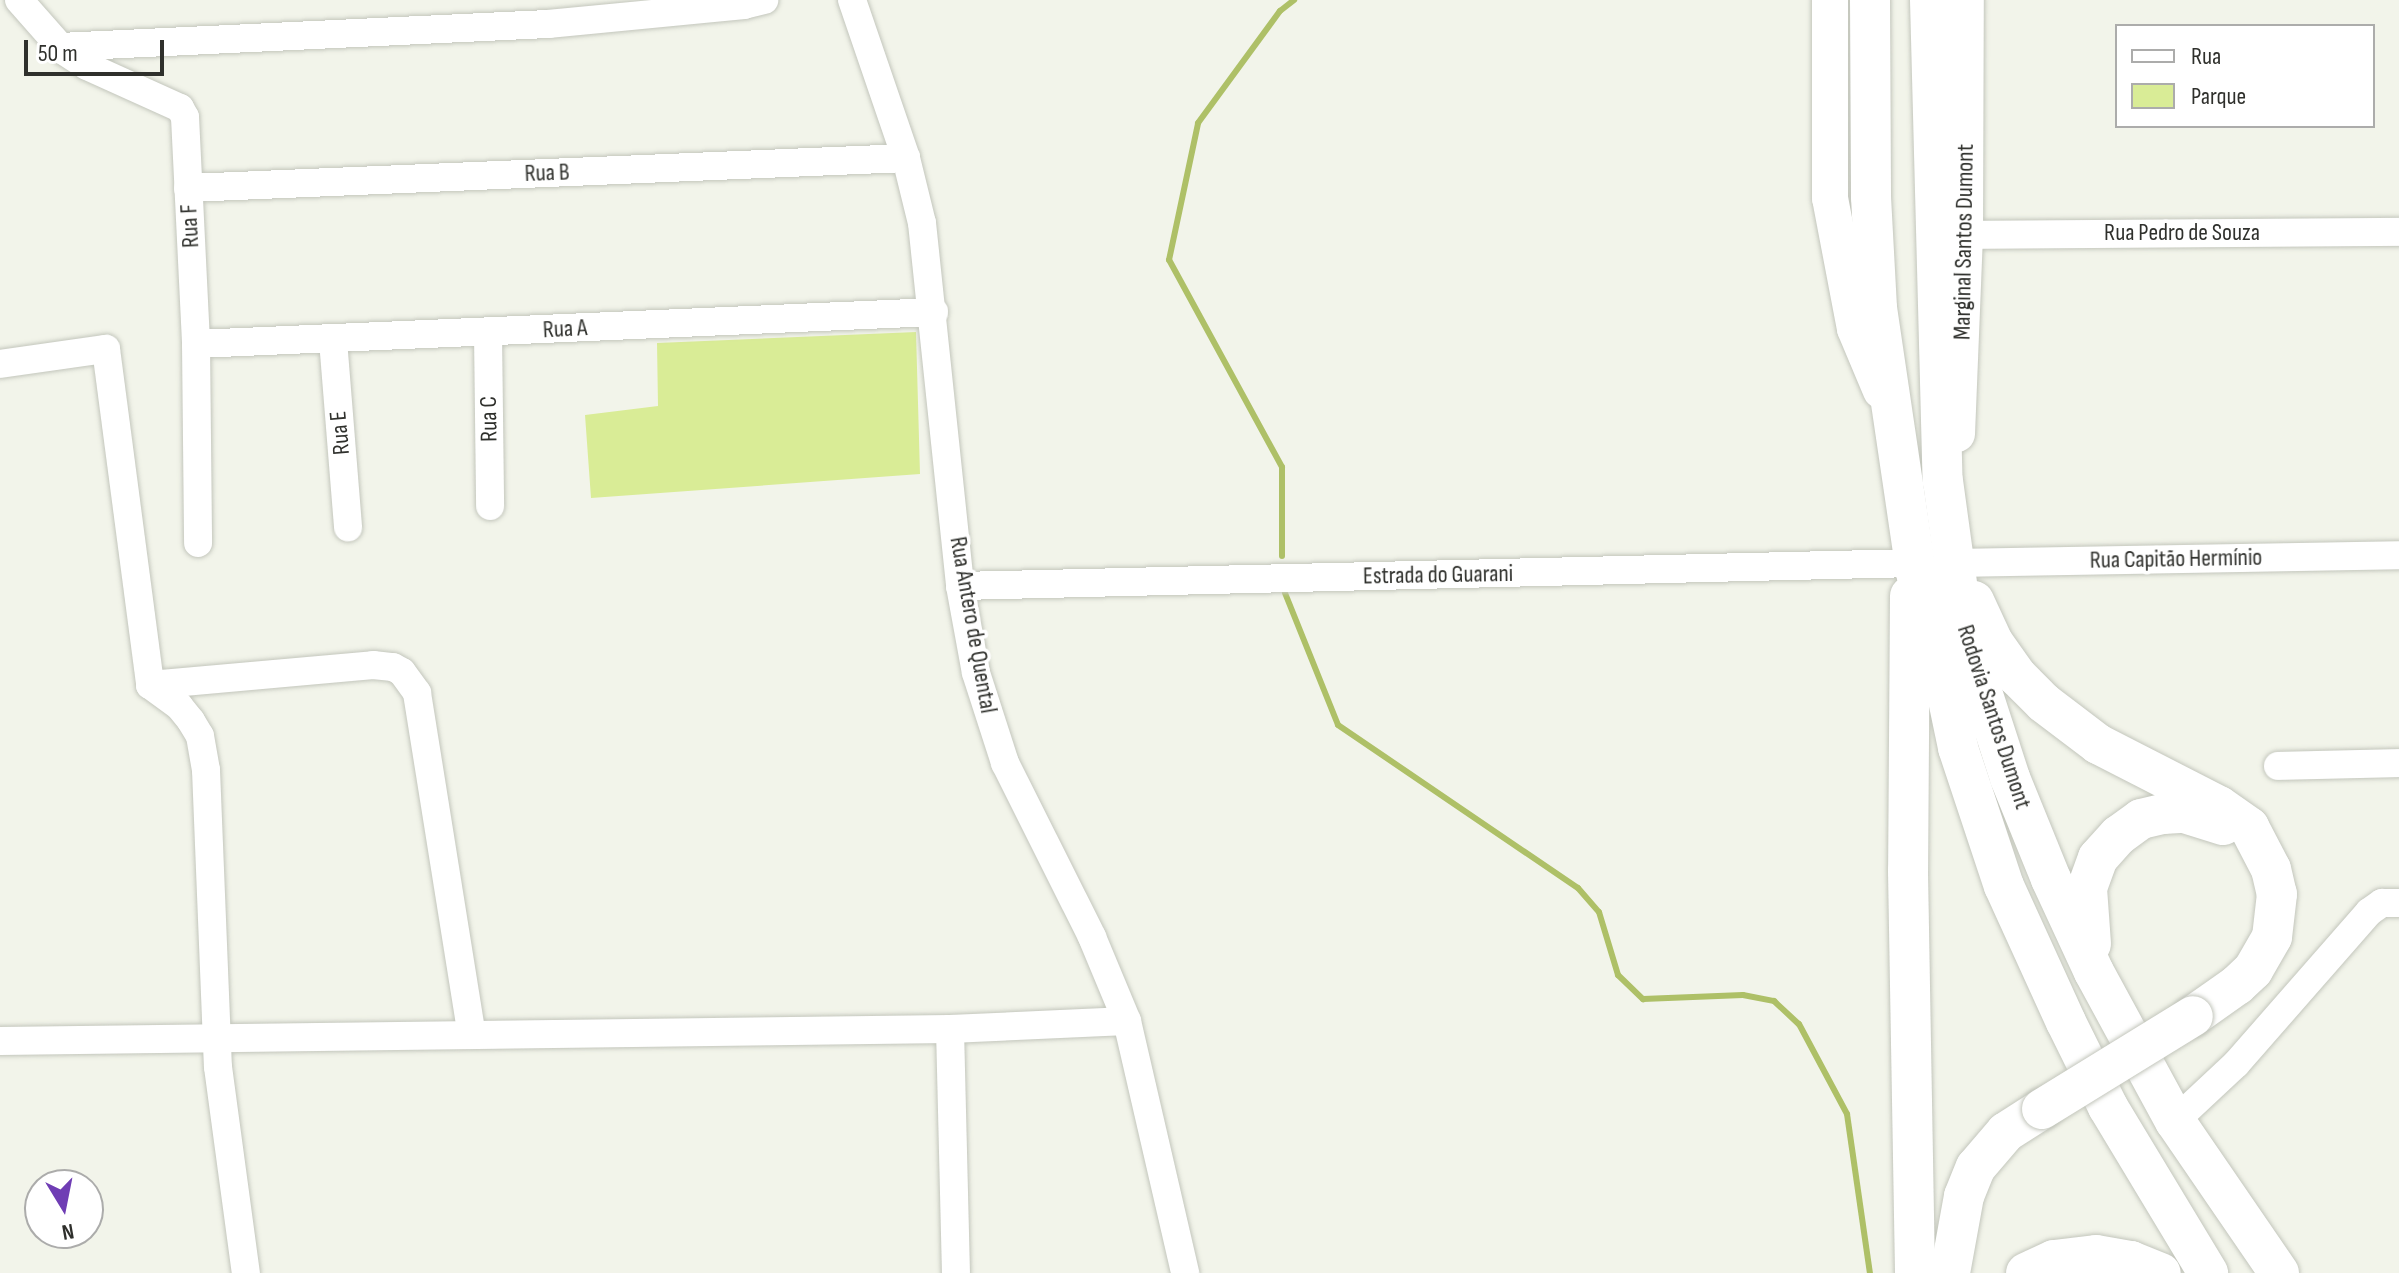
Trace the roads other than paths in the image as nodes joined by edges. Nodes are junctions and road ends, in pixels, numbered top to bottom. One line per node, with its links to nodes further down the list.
1 (8, 0): 10 (street)
2 (19, 0): 12 (street, Rua F)
3 (764, 0): 11 (street)
4 (852, 0): 14 (street, Rua Antero de Quental)
5 (1830, 0): 23 (main road)
6 (1870, 0): 23 (highway, Rodovia Santos Dumont)
7 (1930, 0): 13 (highway, Rodovia Santos Dumont)
8 (1946, 0): 13 (highway)
9 (1966, 0): 17 (main road, Marginal Santos Dumont)
10 (0, 2)
11 (543, 12): 12 (street)
12 (60, 47): 15 (street, Rua F)
13 (1930, 92): 24 (highway, Rodovia Santos Dumont)
14 (906, 158): 15 (street, Rua B); 18 (street, Rua Antero de Quental)
15 (188, 188): 21 (street, Rua F)
16 (2399, 232): 17 (street, Rua Pedro de Souza)
17 (1965, 235): 24 (main road, Marginal Santos Dumont)
18 (934, 312): 19 (street, Rua A); 30 (street, Rua Antero de Quental)
19 (488, 333): 20 (street, Rua A); 25 (street, Rua C)
20 (333, 340): 21 (street, Rua A); 26 (street, Rua E)
21 (196, 344): 27 (street, Rua F)
22 (0, 364): 31 (street)
23 (1890, 410): 29 (highway, Rodovia Santos Dumont)
24 (1943, 481): 29 (highway, Rodovia Santos Dumont)
25 (490, 506)
26 (348, 527)
27 (198, 543)
28 (2399, 555): 29 (street, Rua Capitão Hermínio)
29 (1935, 571): 30 (street, Estrada do Guarani); 34 (highway); 36 (highway, Rodovia Santos Dumont); 46 (highway); 50 (highway, Rodovia Santos Dumont)
30 (960, 586): 37 (street, Rua Antero de Quental)
31 (150, 685): 39 (street); 40 (street)
32 (2399, 763): 33 (street)
33 (2278, 766)
34 (2258, 845): 36 (highway); 47 (highway, bridge)
35 (2399, 903): 42 (street)
36 (2094, 972): 42 (highway, Rodovia Santos Dumont)
37 (1127, 1021): 38 (street); 45 (street, Rua Antero de Quental)
38 (950, 1029): 39 (street); 44 (street)
39 (472, 1035): 40 (street)
40 (219, 1038): 41 (street); 43 (street)
41 (0, 1041)
42 (2175, 1121): 51 (highway, Rodovia Santos Dumont)
43 (246, 1273)
44 (956, 1273)
45 (1185, 1273)
46 (1915, 1273)
47 (1950, 1273)
48 (2026, 1273): 49 (highway)
49 (2161, 1273)
50 (2208, 1273)
51 (2279, 1273)

